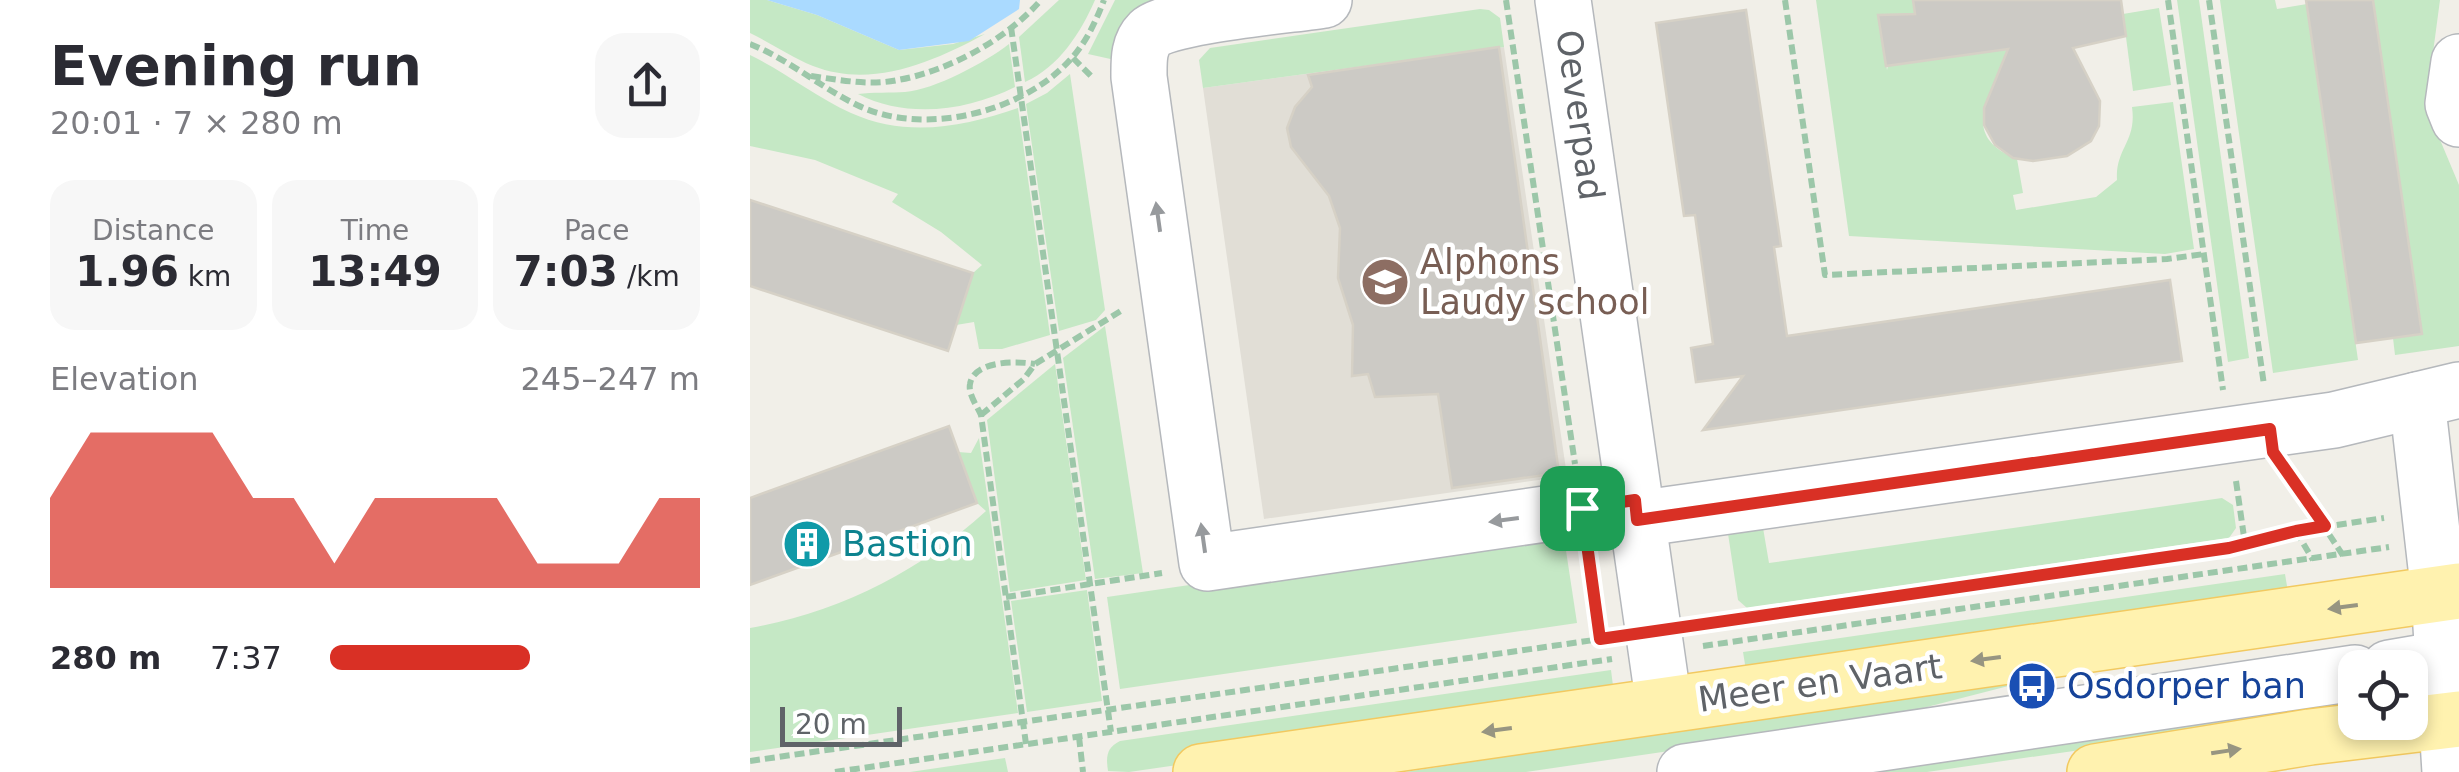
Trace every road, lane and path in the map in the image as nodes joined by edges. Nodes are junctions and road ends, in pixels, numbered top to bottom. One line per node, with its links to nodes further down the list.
1 (1041, 0): 9 (path)
2 (1104, 0): 13 (path)
3 (1324, 0): 16 (street, one-way to 3)
4 (1506, 0): 22 (path)
5 (1563, 0): 23 (street, Oeverpad)
6 (1785, 0): 15 (path)
7 (2168, 0): 15 (path)
8 (2209, 0): 21 (path)
9 (1011, 28): 12 (path); 13 (path)
10 (750, 44): 12 (path)
11 (2459, 62): 14 (street)
12 (806, 75): 13 (path)
13 (1021, 95): 17 (path)
14 (2459, 119)
15 (2204, 254): 21 (path)
16 (1169, 299): 17 (path); 27 (street, one-way to 16)
17 (1057, 348): 18 (path); 28 (path)
18 (1035, 364): 20 (path); 20 (path)
19 (2438, 395): 21 (street); 24 (street)
20 (981, 415): 29 (path)
21 (2250, 432): 23 (street); 25 (path); 26 (path)
22 (1582, 508): 23 (street); 27 (street, one-way to 27); 31 (path)
23 (1636, 510): 31 (street, Oeverpad)
24 (2429, 512): 25 (path); 30 (street)
25 (2325, 526): 26 (path); 31 (path)
26 (2245, 544): 31 (path)
27 (1207, 563): 28 (path)
28 (1091, 584): 29 (path); 35 (path)
29 (1006, 597): 36 (path)
30 (2452, 626): 32 (street); 34 (main road, Meer en Vaart, one-way to 34); 39 (street)
31 (1636, 641): 34 (street, Oeverpad); 35 (path); 37 (path)
32 (2416, 650)
33 (2338, 676): 45 (street)
34 (1664, 705): 44 (main road, Meer en Vaart, one-way to 44)
35 (1108, 710): 36 (path); 37 (path)
36 (1023, 723): 40 (path); 41 (path)
37 (1111, 732): 38 (path)
38 (1079, 737): 40 (path); 43 (path)
39 (2452, 737): 46 (main road, one-way to 39)
40 (1026, 744): 42 (path)
41 (750, 762)
42 (835, 772)
43 (1083, 772)
44 (1201, 772)
45 (1685, 772)
46 (2095, 772)

